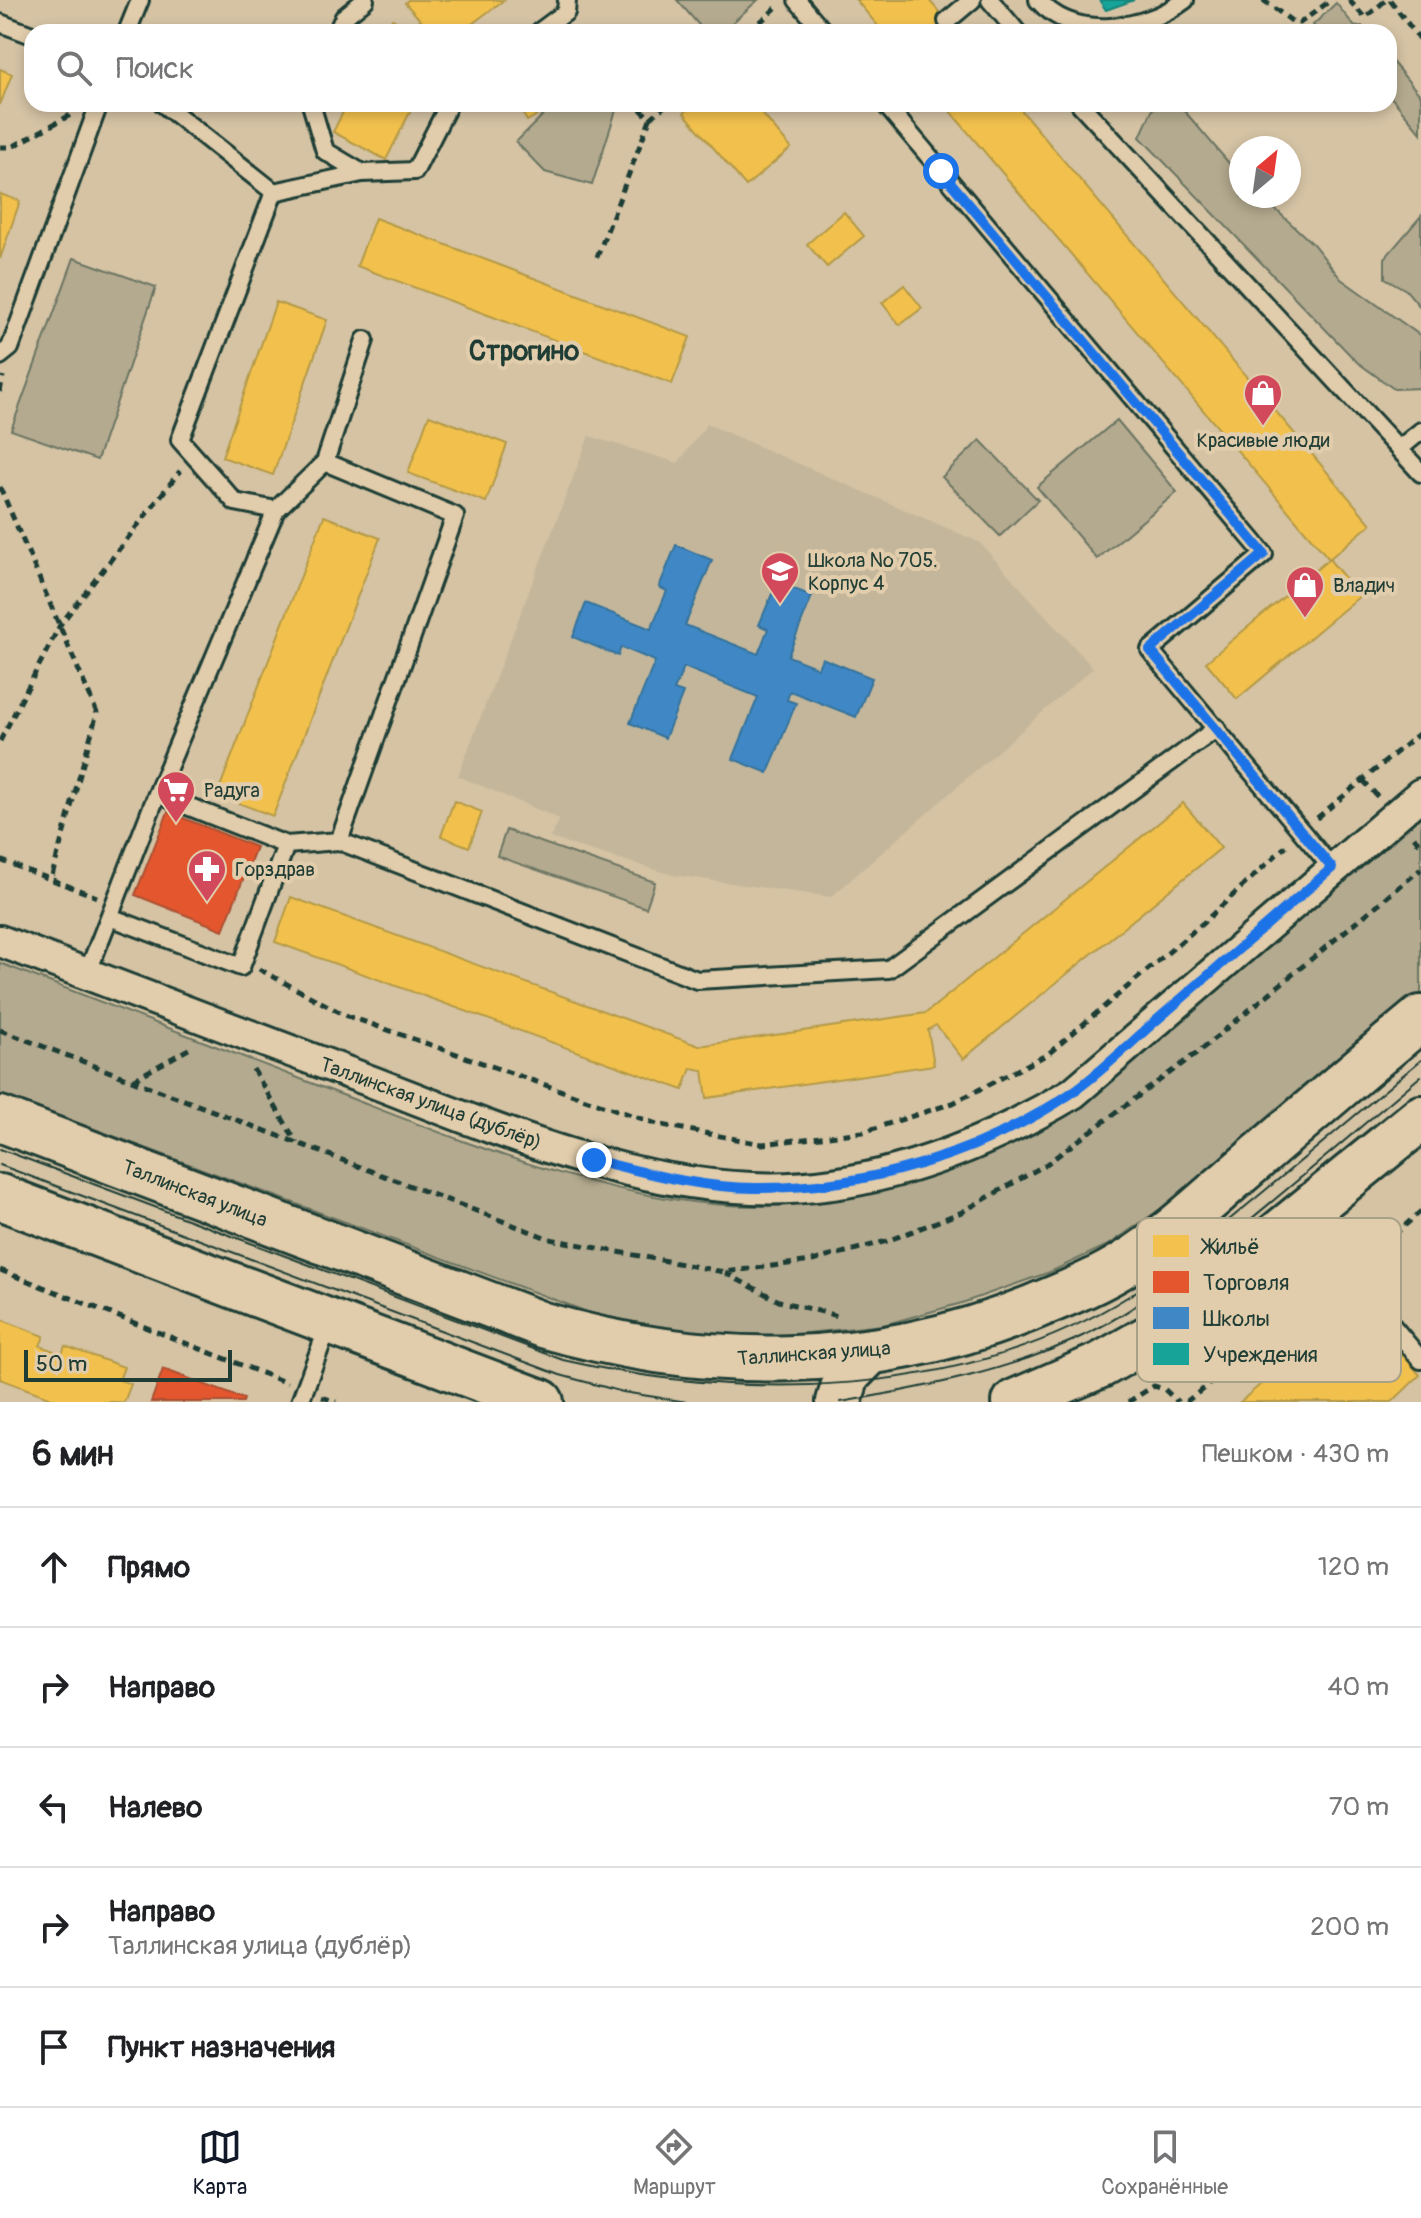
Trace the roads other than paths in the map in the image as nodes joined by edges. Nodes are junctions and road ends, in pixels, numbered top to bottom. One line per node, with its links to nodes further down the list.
1 (140, 0): 11 (lane)
2 (365, 0): 12 (lane)
3 (567, 0): 13 (lane)
4 (797, 0): 14 (lane)
5 (972, 0): 9 (lane)
6 (990, 0): 15 (lane)
7 (1038, 0): 16 (lane)
8 (1185, 0): 17 (lane)
9 (947, 21)
10 (0, 23): 18 (lane)
11 (130, 24)
12 (341, 24)
13 (550, 24)
14 (817, 24)
15 (1010, 24)
16 (1076, 24)
17 (1115, 24)
18 (24, 32)
19 (96, 112): 28 (lane)
20 (173, 112): 26 (lane)
21 (313, 112): 25 (lane)
22 (445, 112): 25 (lane)
23 (892, 112): 34 (lane)
24 (1087, 112): 30 (lane)
25 (362, 173): 26 (lane)
26 (274, 192): 33 (lane)
27 (365, 340): 31 (lane)
28 (0, 356)
29 (1421, 431): 30 (lane)
30 (1400, 448): 32 (lane)
31 (325, 462): 33 (lane); 37 (lane)
32 (1421, 473)
33 (276, 510): 35 (lane)
34 (1217, 728): 37 (lane); 39 (lane)
35 (157, 794): 38 (lane); 40 (lane)
36 (1421, 794): 39 (street, Таллинская улица (дублёр))
37 (339, 841): 38 (lane)
38 (286, 845): 40 (lane)
39 (1332, 868): 42 (street, Таллинская улица (дублёр))
40 (110, 917): 42 (lane)
41 (0, 941): 42 (street, Таллинская улица (дублёр))
42 (87, 974)
43 (1421, 1018): 48 (main road, Таллинская улица)
44 (0, 1119): 52 (main road, Таллинская улица)
45 (1418, 1127): 47 (main road)
46 (0, 1197): 51 (main road)
47 (1300, 1216): 49 (main road)
48 (1187, 1218)
49 (1298, 1218)
50 (1137, 1255): 52 (main road, Таллинская улица)
51 (329, 1324): 56 (lane); 58 (main road)
52 (857, 1336): 59 (main road)
53 (1401, 1337): 55 (lane)
54 (1137, 1345): 57 (main road)
55 (1421, 1360)
56 (303, 1396)
57 (1022, 1401)
58 (541, 1402)
59 (839, 1402)

